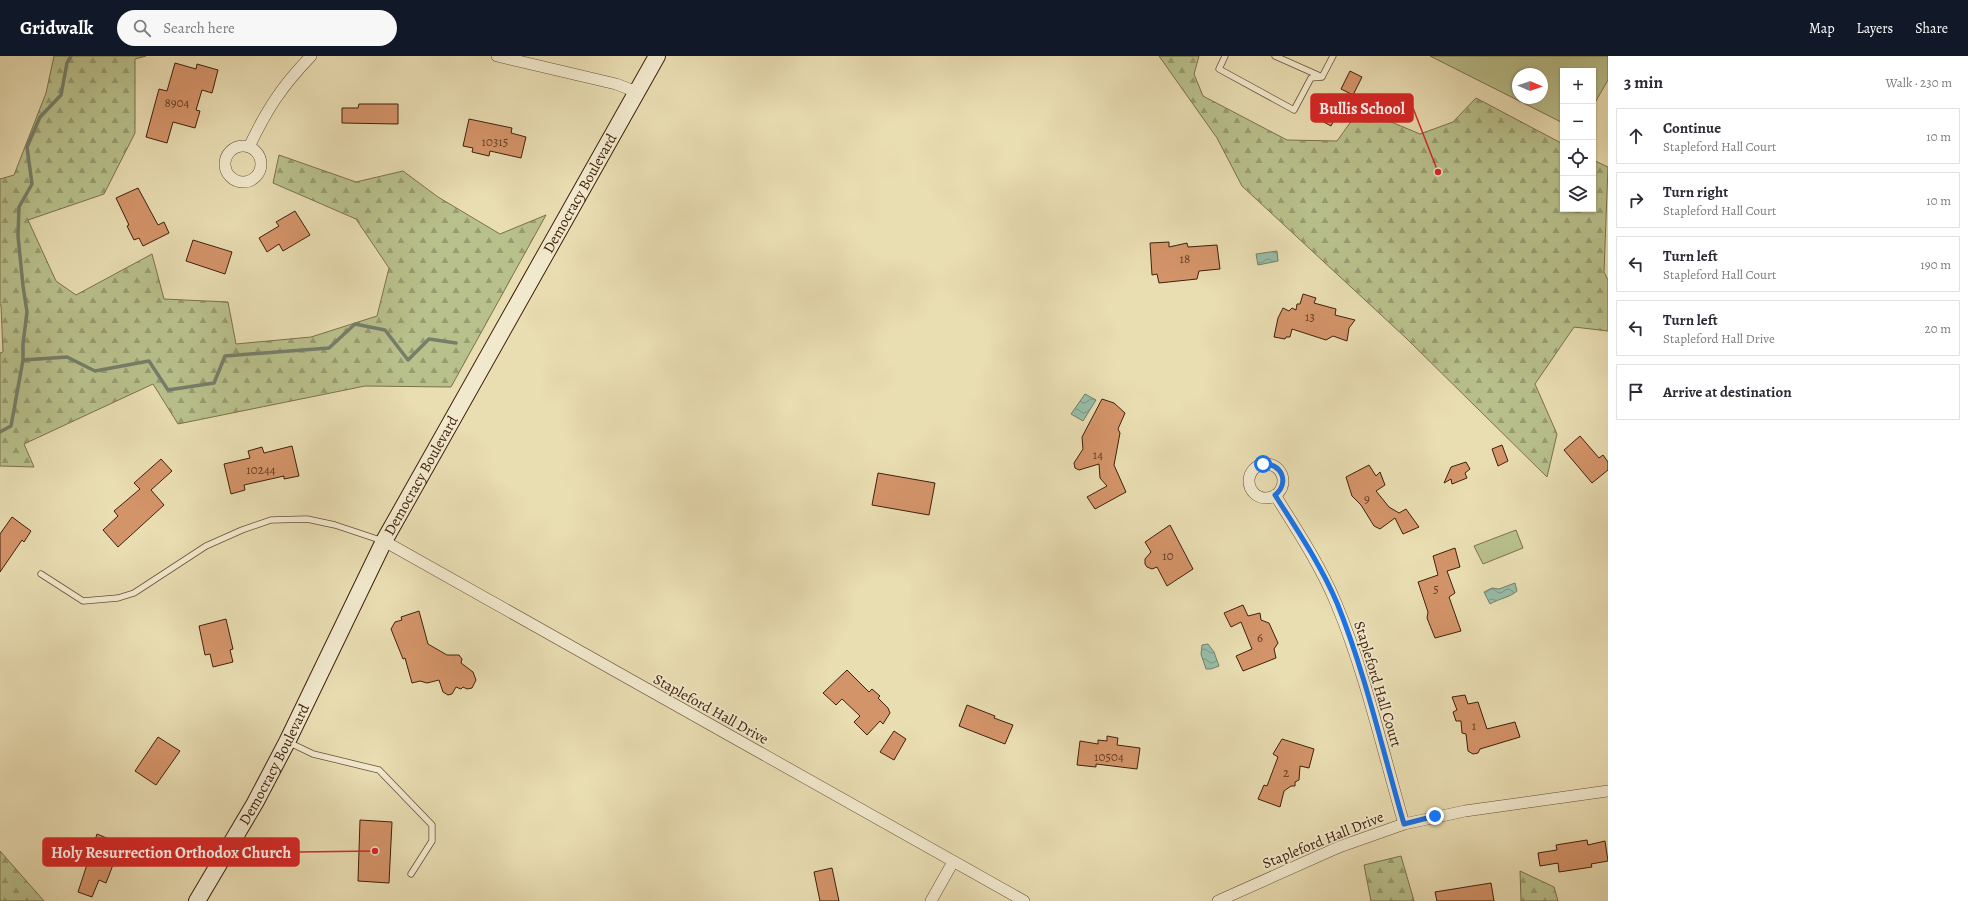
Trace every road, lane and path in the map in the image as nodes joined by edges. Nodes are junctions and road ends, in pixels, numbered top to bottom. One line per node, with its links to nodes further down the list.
1 (311, 56): 9 (street)
2 (497, 56): 8 (street)
3 (657, 56): 8 (main road, Democracy Boulevard)
4 (1225, 56): 7 (lane)
5 (1275, 56): 7 (lane)
6 (1333, 56): 7 (lane)
7 (1322, 77)
8 (637, 92): 11 (main road, Democracy Boulevard)
9 (249, 147)
10 (1275, 495): 15 (street, Stapleford Hall Court)
11 (384, 541): 12 (lane); 13 (main road, Democracy Boulevard); 16 (street, Stapleford Hall Drive)
12 (41, 574)
13 (287, 742): 17 (lane); 18 (main road, Democracy Boulevard)
14 (1608, 791): 15 (street, Stapleford Hall Drive)
15 (1404, 824): 21 (street, Stapleford Hall Drive)
16 (953, 862): 19 (street); 20 (street, Stapleford Hall Drive)
17 (411, 874)
18 (197, 901)
19 (931, 901)
20 (1024, 901)
21 (1218, 901)

